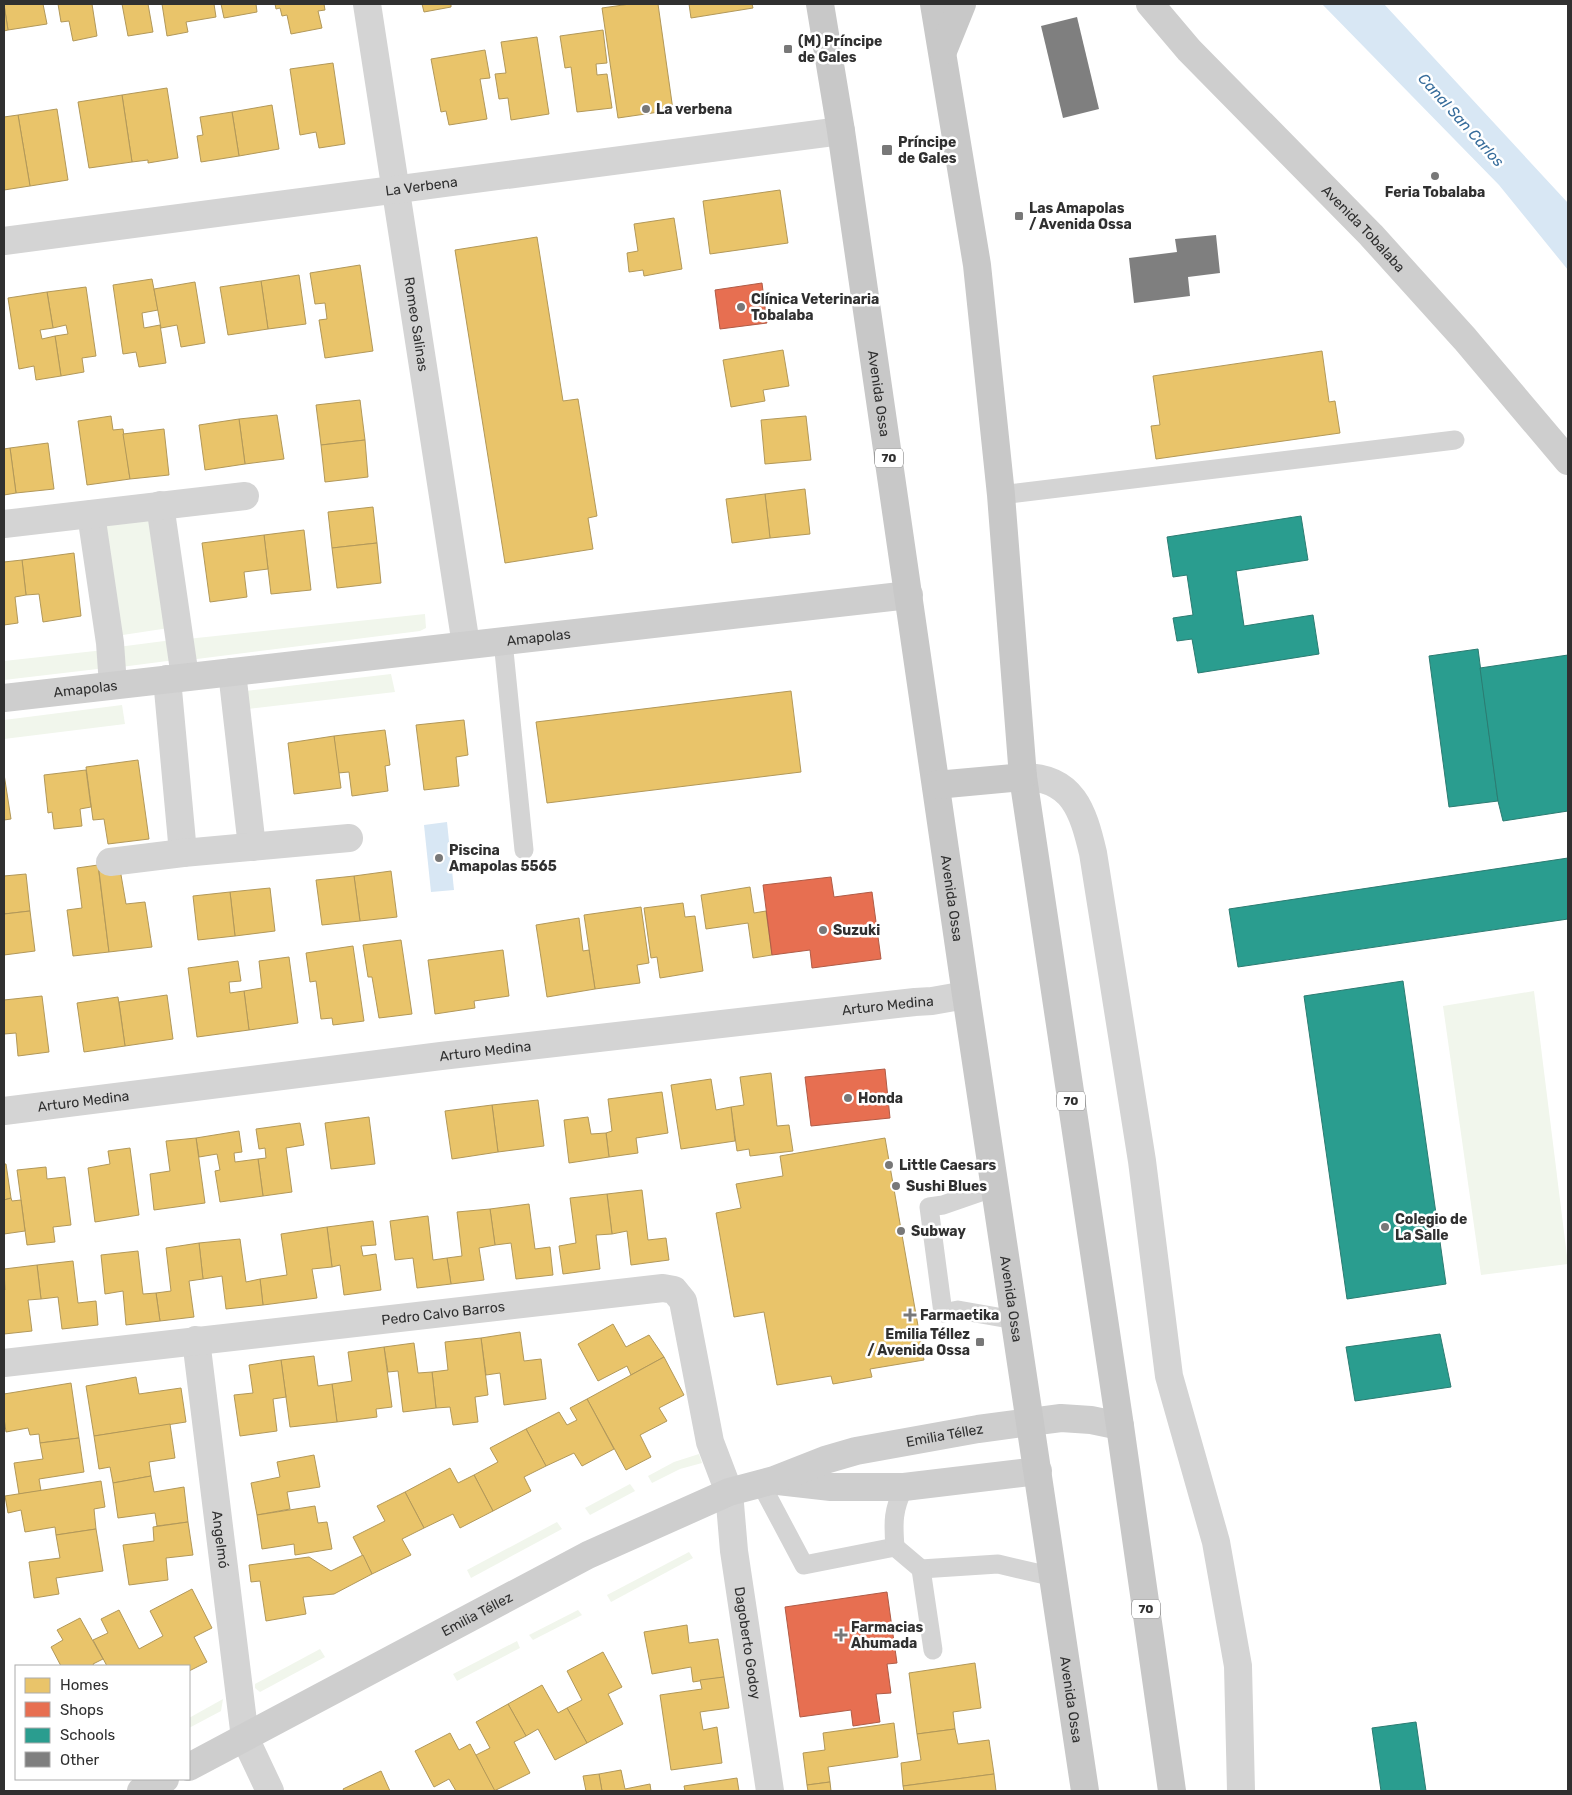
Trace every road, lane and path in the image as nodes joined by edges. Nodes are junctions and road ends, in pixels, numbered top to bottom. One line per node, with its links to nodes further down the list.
1 (367, 4): 8 (street, Romeo Salinas)
2 (820, 4): 7 (main road, Avenida Ossa / 70)
3 (934, 4): 6 (main road, 70)
4 (962, 4): 6 (main road)
5 (1150, 4): 11 (street, Avenida Tobalaba)
6 (943, 52): 12 (main road, 70)
7 (840, 131): 8 (street, La Verbena); 17 (main road, Avenida Ossa / 70)
8 (396, 190): 9 (street, La Verbena); 19 (street, Romeo Salinas)
9 (4, 241)
10 (1455, 440): 12 (lane)
11 (1568, 461)
12 (1001, 495): 24 (main road, 70)
13 (244, 496): 14 (street)
14 (160, 506): 15 (street); 21 (street)
15 (91, 514): 16 (street); 22 (street)
16 (4, 524)
17 (909, 595): 18 (street, Amapolas); 25 (main road, Avenida Ossa / 70)
18 (503, 641): 19 (street, Amapolas); 28 (lane)
19 (466, 645): 20 (street, Amapolas)
20 (232, 672): 21 (street, Amapolas); 27 (street)
21 (176, 678): 22 (street, Amapolas); 29 (street)
22 (113, 685): 23 (street, Amapolas)
23 (4, 698)
24 (1022, 777): 25 (main road); 38 (main road, 70); 55 (street)
25 (936, 785): 31 (main road, Avenida Ossa / 70)
26 (349, 838): 27 (street)
27 (252, 847): 29 (street)
28 (524, 850)
29 (183, 852): 30 (street)
30 (110, 862)
31 (966, 995): 32 (street, Arturo Medina); 33 (main road, Avenida Ossa / 70)
32 (4, 1111)
33 (996, 1187): 34 (main road, Avenida Ossa / 70); 34 (lane)
34 (1015, 1320): 37 (main road, Avenida Ossa / 70)
35 (196, 1340): 36 (street, Pedro Calvo Barros); 42 (street, Pedro Calvo Barros); 47 (street, Angelmó)
36 (4, 1363)
37 (1031, 1421): 38 (street, Emilia Téllez); 39 (main road, Avenida Ossa / 70); 40 (street, Emilia Téllez)
38 (1120, 1426): 54 (main road, 70)
39 (1038, 1471): 41 (street, Emilia Téllez); 45 (main road, Avenida Ossa / 70)
40 (767, 1482): 41 (street, Emilia Téllez); 42 (street, Emilia Téllez); 43 (lane)
41 (904, 1487): 43 (lane)
42 (729, 1492): 47 (street, Emilia Téllez); 52 (street, Dagoberto Godoy)
43 (895, 1547): 44 (lane)
44 (921, 1569): 45 (lane); 46 (lane)
45 (1054, 1577): 53 (main road, Avenida Ossa / 70)
46 (933, 1650)
47 (244, 1738): 48 (street, Emilia Téllez); 51 (street)
48 (190, 1766)
49 (163, 1780): 50 (street)
50 (141, 1791)
51 (270, 1791)
52 (770, 1791)
53 (1085, 1791)
54 (1172, 1791)
55 (1241, 1791)

